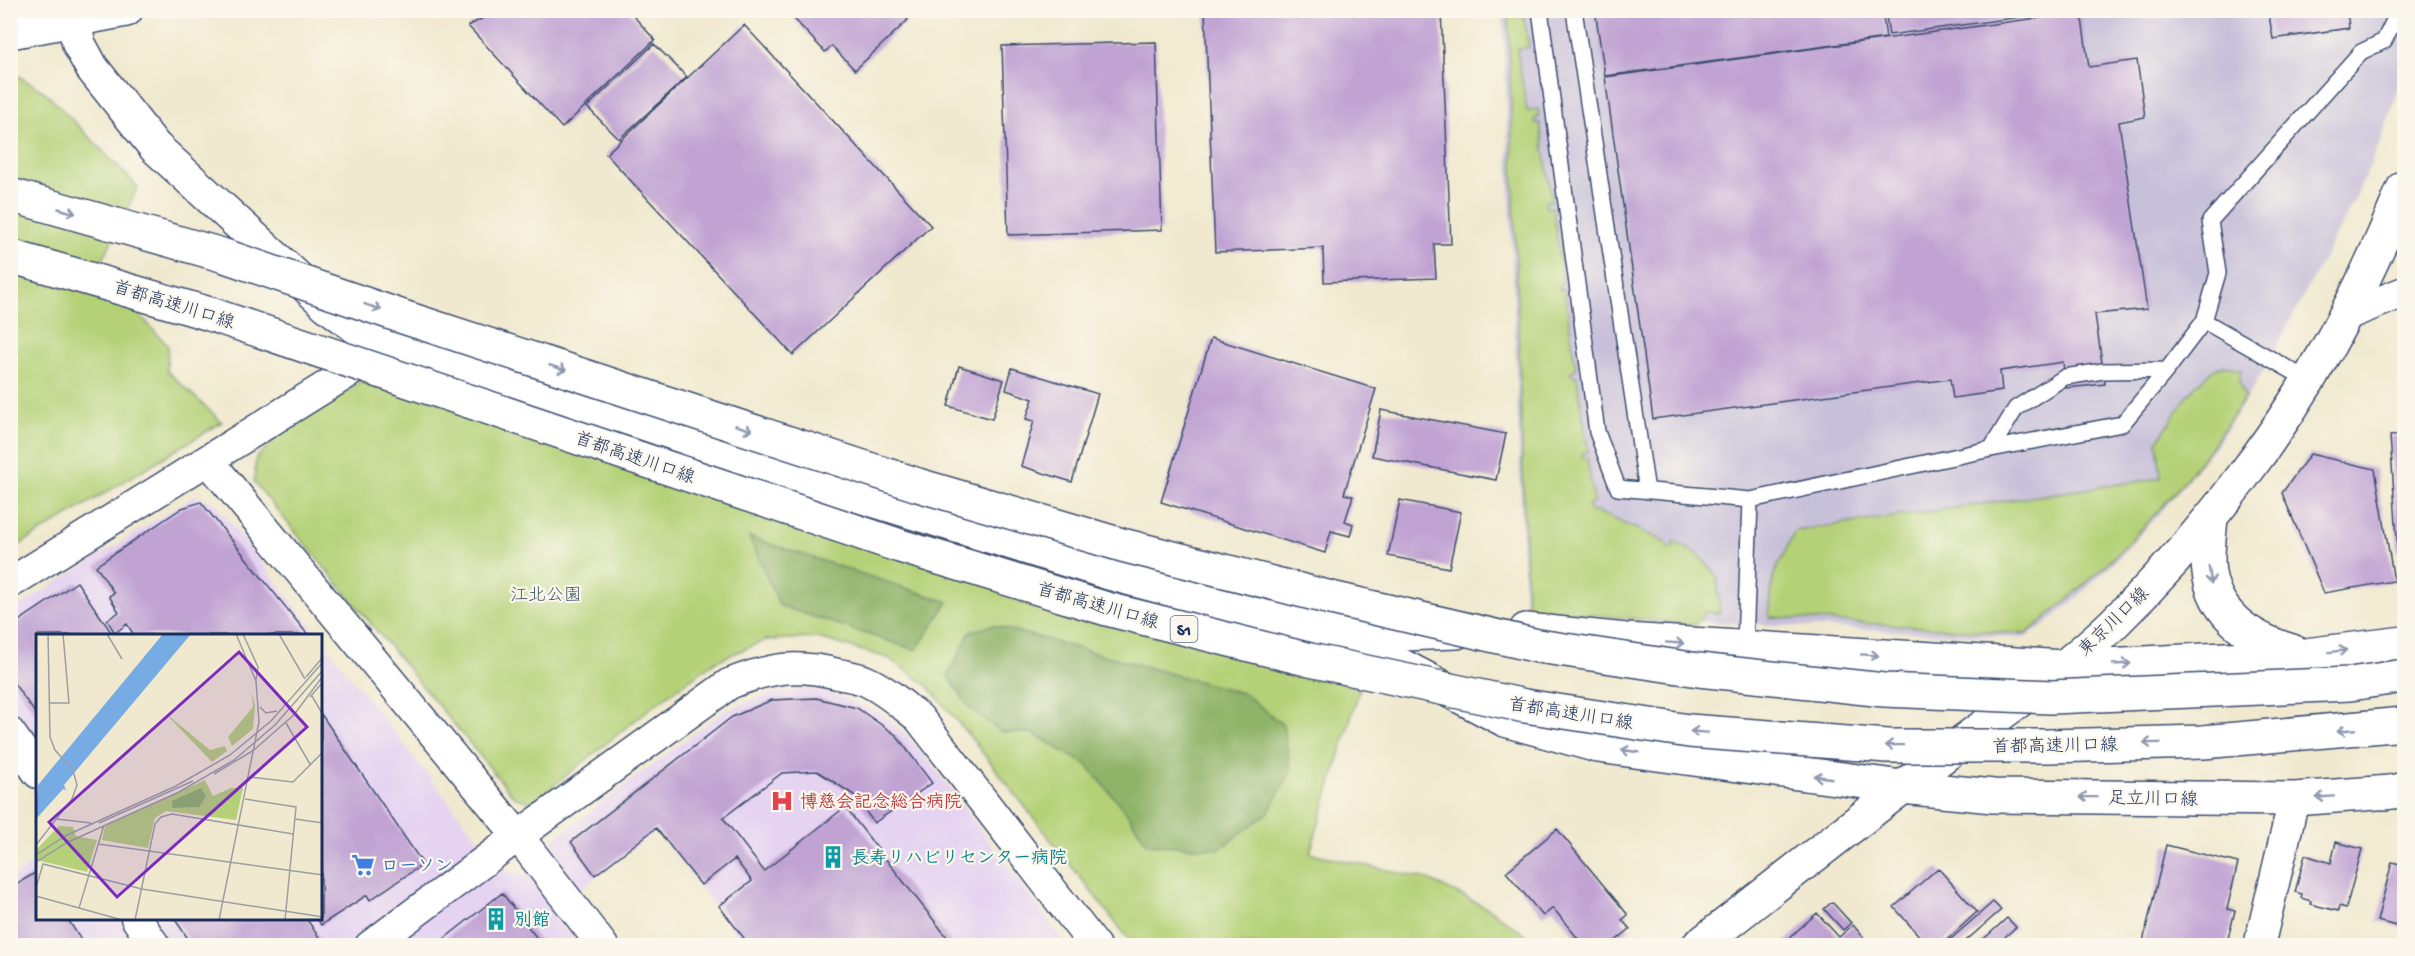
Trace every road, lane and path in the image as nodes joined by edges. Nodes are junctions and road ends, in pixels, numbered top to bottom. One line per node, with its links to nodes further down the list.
1 (126, 10): 5 (main road)
2 (1540, 10): 18 (lane)
3 (1574, 10): 18 (lane)
4 (2399, 10): 12 (lane)
5 (73, 21): 6 (main road); 13 (main road)
6 (10, 32)
7 (2404, 187): 11 (main road, 東京川口線)
8 (10, 195): 27 (main road, one-way to 27, bridge)
9 (10, 256): 28 (main road, 首都高速川口線 / S1, one-way to 9, bridge)
10 (2404, 292): 11 (street)
11 (2346, 315): 15 (main road, 東京川口線)
12 (2204, 321): 14 (lane); 15 (lane)
13 (393, 345): 17 (street); 22 (main road)
14 (2167, 370): 16 (lane); 16 (lane)
15 (2308, 380): 20 (main road, 東京川口線)
16 (1991, 449): 19 (lane)
17 (208, 460): 21 (street); 34 (street)
18 (1647, 491): 19 (lane)
19 (1750, 500): 24 (lane)
20 (2211, 517): 25 (main road, one-way to 25); 26 (main road, 東京川口線)
21 (10, 583)
22 (1345, 636): 24 (main road, one-way to 24); 31 (main road, 足立川口線, one-way to 22)
23 (2404, 643): 25 (main road, one-way to 23)
24 (1745, 647): 26 (main road, one-way to 26)
25 (2305, 655): 26 (main road, one-way to 25)
26 (2064, 667): 31 (main road, 東京川口線)
27 (2404, 676)
28 (2404, 724)
29 (10, 733): 30 (street)
30 (36, 770)
31 (1902, 787): 33 (main road, 足立川口線, one-way to 31); 40 (main road, 東京川口線)
32 (2398, 791): 33 (main road, 足立川口線, one-way to 33)
33 (2294, 799): 41 (street)
34 (518, 836): 37 (street); 38 (street); 39 (street)
35 (137, 920): 36 (street)
36 (154, 945)
37 (370, 945)
38 (603, 945)
39 (1095, 945)
40 (1698, 945)
41 (2259, 945)

